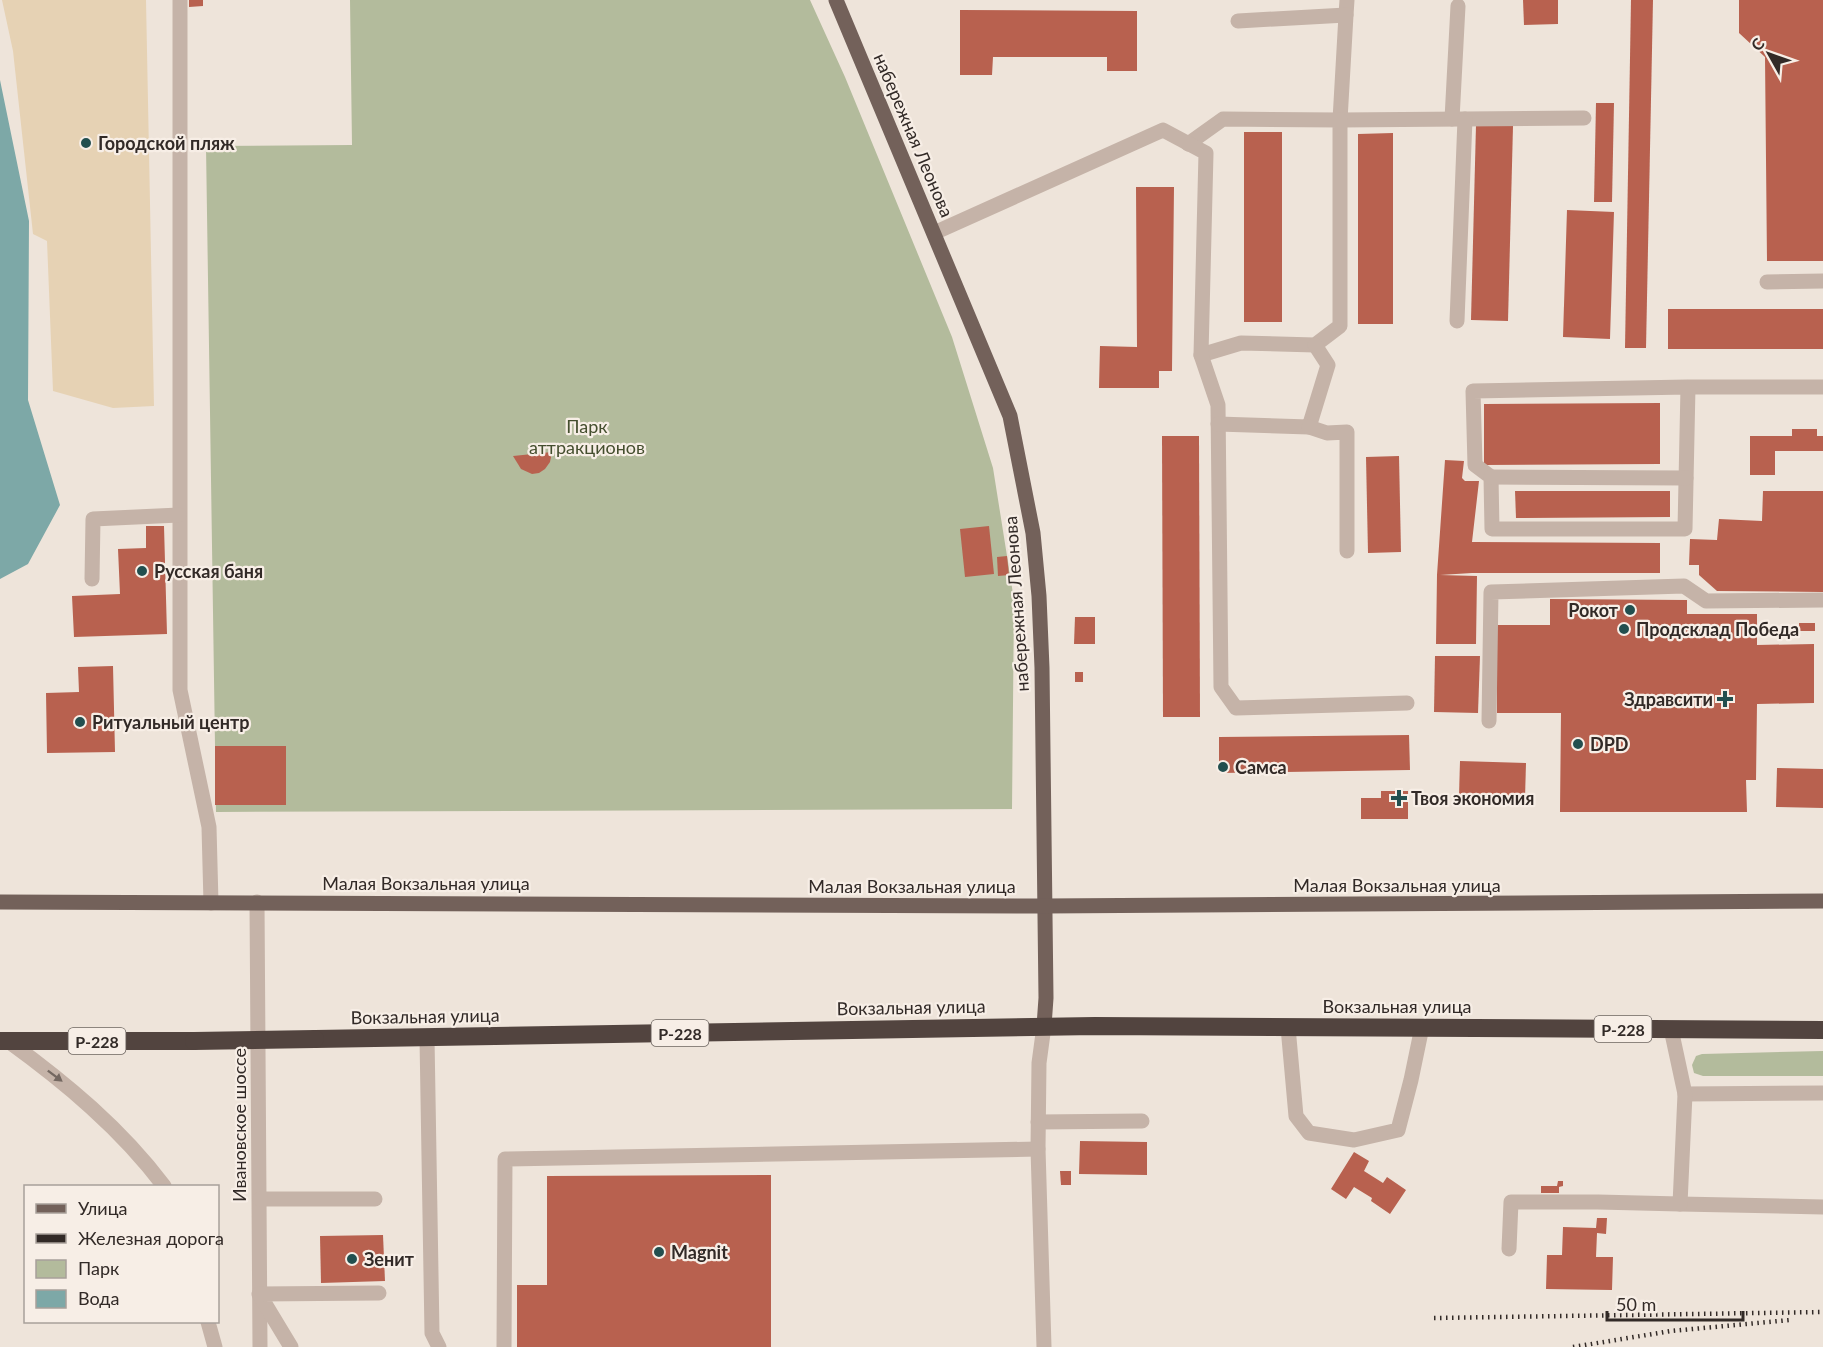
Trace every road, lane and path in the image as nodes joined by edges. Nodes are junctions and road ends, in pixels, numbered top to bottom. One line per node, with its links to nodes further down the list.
1 (180, 0): 22 (street)
2 (836, 0): 10 (main road, набережная Леонова)
3 (1458, 6): 7 (street)
4 (1346, 8): 5 (street); 8 (street)
5 (1238, 21)
6 (1584, 118): 7 (street)
7 (1458, 119): 8 (street); 13 (street)
8 (1340, 120): 9 (street); 14 (street)
9 (1188, 144): 10 (street); 15 (street)
10 (934, 233): 32 (main road, набережная Леонова)
11 (1823, 281): 12 (street)
12 (1767, 282)
13 (1457, 321)
14 (1315, 345): 15 (street); 19 (street)
15 (1201, 356): 18 (street)
16 (1688, 387): 17 (street); 20 (street); 21 (street)
17 (1823, 387)
18 (1218, 424): 19 (street); 26 (street)
19 (1309, 427): 23 (street)
20 (1491, 477): 21 (street); 21 (street)
21 (1686, 478)
22 (179, 515): 24 (street); 31 (street)
23 (1347, 551)
24 (92, 579)
25 (1823, 600): 27 (street)
26 (1407, 703)
27 (1489, 721)
28 (1823, 901): 32 (main road, Малая Вокзальная улица)
29 (0, 902): 31 (main road, Малая Вокзальная улица)
30 (257, 902): 31 (main road, Малая Вокзальная улица); 32 (main road, Малая Вокзальная улица); 46 (street, Ивановское шоссе)
31 (211, 903)
32 (1045, 906): 33 (main road, набережная Леонова)
33 (1044, 1026): 34 (highway, Вокзальная улица / Р-228); 38 (highway, Вокзальная улица / Р-228); 43 (street)
34 (1288, 1027): 35 (highway, Вокзальная улица / Р-228); 35 (street)
35 (1422, 1027): 36 (highway, Вокзальная улица / Р-228)
36 (1671, 1029): 37 (highway, Вокзальная улица / Р-228); 41 (street)
37 (1823, 1030)
38 (427, 1038): 39 (highway, Вокзальная улица / Р-228, bridge); 54 (street)
39 (4, 1041): 45 (street, one-way to 45)
40 (1823, 1093): 41 (street)
41 (1685, 1094): 48 (street)
42 (1142, 1121): 43 (street)
43 (1038, 1122): 44 (street)
44 (1038, 1149): 59 (street); 60 (street)
45 (163, 1185)
46 (260, 1199): 47 (street); 52 (street, Ивановское шоссе)
47 (375, 1199)
48 (1680, 1204): 49 (street); 50 (street)
49 (1823, 1207)
50 (1509, 1249)
51 (379, 1293): 52 (street)
52 (259, 1294): 56 (street, Ивановское шоссе); 57 (street)
53 (208, 1323): 55 (street)
54 (436, 1340): 58 (street)
55 (215, 1347)
56 (260, 1347)
57 (291, 1347)
58 (423, 1347)
59 (504, 1347)
60 (1044, 1347)

